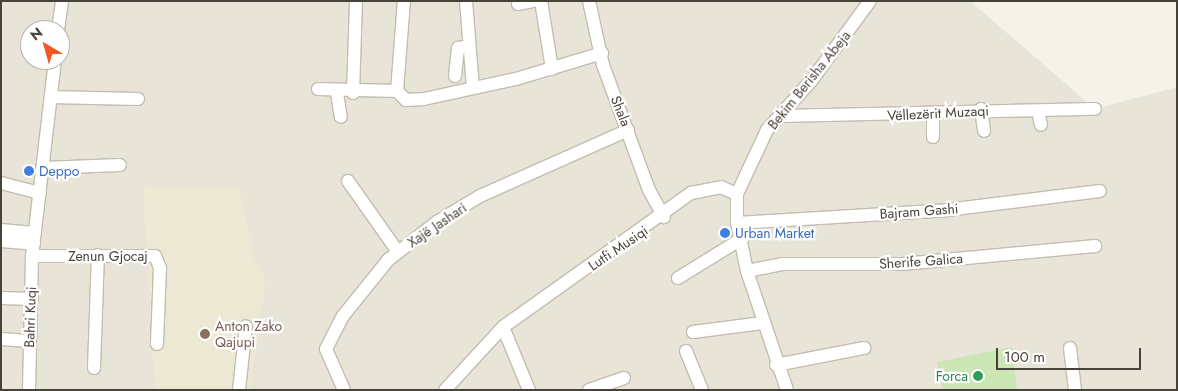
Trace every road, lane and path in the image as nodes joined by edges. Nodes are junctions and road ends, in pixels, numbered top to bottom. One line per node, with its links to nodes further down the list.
1 (62, 1): 10 (street)
2 (356, 1): 20 (street)
3 (404, 1): 18 (street)
4 (534, 1): 9 (street)
5 (541, 1): 13 (street)
6 (588, 1): 12 (street, Shala)
7 (870, 1): 27 (street, Bekim Berisha Abeja)
8 (462, 3): 11 (street)
9 (518, 4)
10 (59, 20)
11 (468, 46): 15 (street); 16 (street)
12 (602, 53): 13 (street); 30 (street, Shala)
13 (552, 69): 16 (street)
14 (54, 70): 21 (street, Bahri Kuqi)
15 (455, 76)
16 (473, 88): 18 (street)
17 (318, 89): 19 (street)
18 (397, 91): 20 (street)
19 (337, 93): 20 (street); 28 (street)
20 (353, 93)
21 (51, 97): 22 (street); 34 (street, Bahri Kuqi)
22 (138, 99)
23 (981, 109): 25 (street, Vëllezërit Muzaqi); 26 (street, Vëllezërit Muzaqi); 31 (street)
24 (1095, 109): 25 (street, Vëllezërit Muzaqi)
25 (1038, 111): 29 (street)
26 (933, 112): 27 (street, Vëllezërit Muzaqi); 32 (street)
27 (781, 116): 39 (street, Bekim Berisha Abeja)
28 (341, 117)
29 (1040, 125)
30 (628, 130): 40 (street, Shala); 47 (street, Xajë Jashari)
31 (984, 131)
32 (933, 137)
33 (120, 165): 34 (street)
34 (43, 168): 38 (street, Bahri Kuqi)
35 (348, 181): 47 (street)
36 (1, 183): 38 (street)
37 (1100, 191): 41 (street, Bajram Gashi)
38 (40, 193): 45 (street, Bahri Kuqi)
39 (737, 194): 40 (street, Lutfi Musiqi); 41 (street, Bekim Berisha Abeja)
40 (664, 217): 55 (street, Lutfi Musiqi)
41 (737, 223): 43 (street, Bekim Berisha Abeja)
42 (1, 230): 45 (street)
43 (743, 238): 49 (street, Bekim Berisha Abeja); 50 (street)
44 (1, 242): 45 (street)
45 (34, 245): 48 (street, Zenun Gjocaj); 52 (street, Bahri Kuqi)
46 (1095, 246): 49 (street, Sherife Galica)
47 (398, 252): 69 (street, Xajë Jashari)
48 (98, 255): 59 (street, Zenun Gjocaj); 64 (street)
49 (747, 271): 53 (street, Bekim Berisha Abeja)
50 (678, 278)
51 (1, 298): 52 (street)
52 (32, 299): 58 (street, Bahri Kuqi)
53 (762, 323): 56 (street); 63 (street, Bekim Berisha Abeja)
54 (246, 326): 68 (street)
55 (503, 327): 70 (street, Lutfi Musiqi); 71 (street)
56 (693, 332)
57 (1, 339): 58 (street)
58 (29, 341): 67 (street, Bahri Kuqi)
59 (157, 344)
60 (864, 348): 63 (street)
61 (1070, 348): 74 (street)
62 (686, 351): 72 (street)
63 (776, 365): 73 (street, Bekim Berisha Abeja)
64 (94, 368)
65 (624, 378): 66 (street)
66 (590, 388)
67 (29, 390)
68 (240, 390)
69 (344, 390)
70 (445, 390)
71 (529, 390)
72 (702, 390)
73 (786, 390)
74 (1076, 390)

